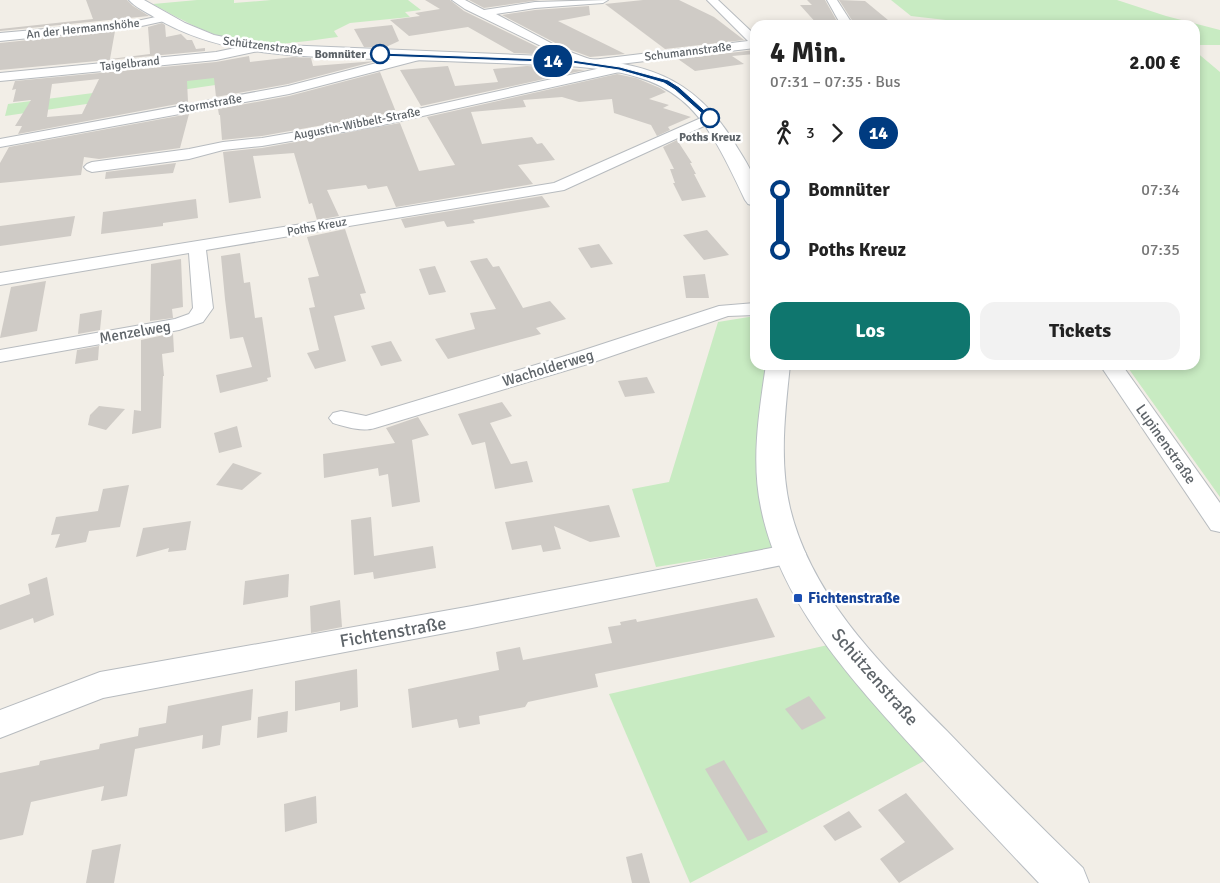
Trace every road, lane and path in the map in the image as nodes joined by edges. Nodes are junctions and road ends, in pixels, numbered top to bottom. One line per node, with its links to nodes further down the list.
1 (136, 0): 7 (street, Schützenstraße)
2 (457, 0): 6 (street)
3 (603, 0): 6 (street)
4 (712, 0): 10 (street)
5 (832, 0): 8 (street)
6 (484, 13): 14 (street)
7 (165, 18): 9 (street, An der Hermannshöhe); 12 (street, Schützenstraße)
8 (844, 20)
9 (0, 38)
10 (750, 38)
11 (750, 44): 14 (street, Schumannstraße)
12 (259, 47): 13 (street, Schützenstraße); 16 (street, Taigelbrand)
13 (419, 56): 14 (street, Schützenstraße); 19 (street, Stormstraße)
14 (592, 64): 15 (street, Schützenstraße)
15 (620, 68): 18 (street, Schützenstraße); 20 (street, Augustin-Wibbelt-Straße)
16 (3, 77): 17 (street)
17 (0, 93)
18 (710, 118): 21 (street, Schützenstraße); 22 (street, Poths Kreuz)
19 (0, 143)
20 (92, 167)
21 (750, 190)
22 (197, 247): 23 (street, Poths Kreuz); 25 (street, Menzelweg)
23 (0, 279)
24 (750, 308): 28 (street, Wacholderweg)
25 (0, 356)
26 (777, 370): 30 (street, Schützenstraße)
27 (1114, 370): 29 (street, Lupinenstraße)
28 (341, 418)
29 (1220, 523)
30 (792, 554): 31 (street, Fichtenstraße); 32 (street, Schützenstraße)
31 (0, 724)
32 (1068, 883)

